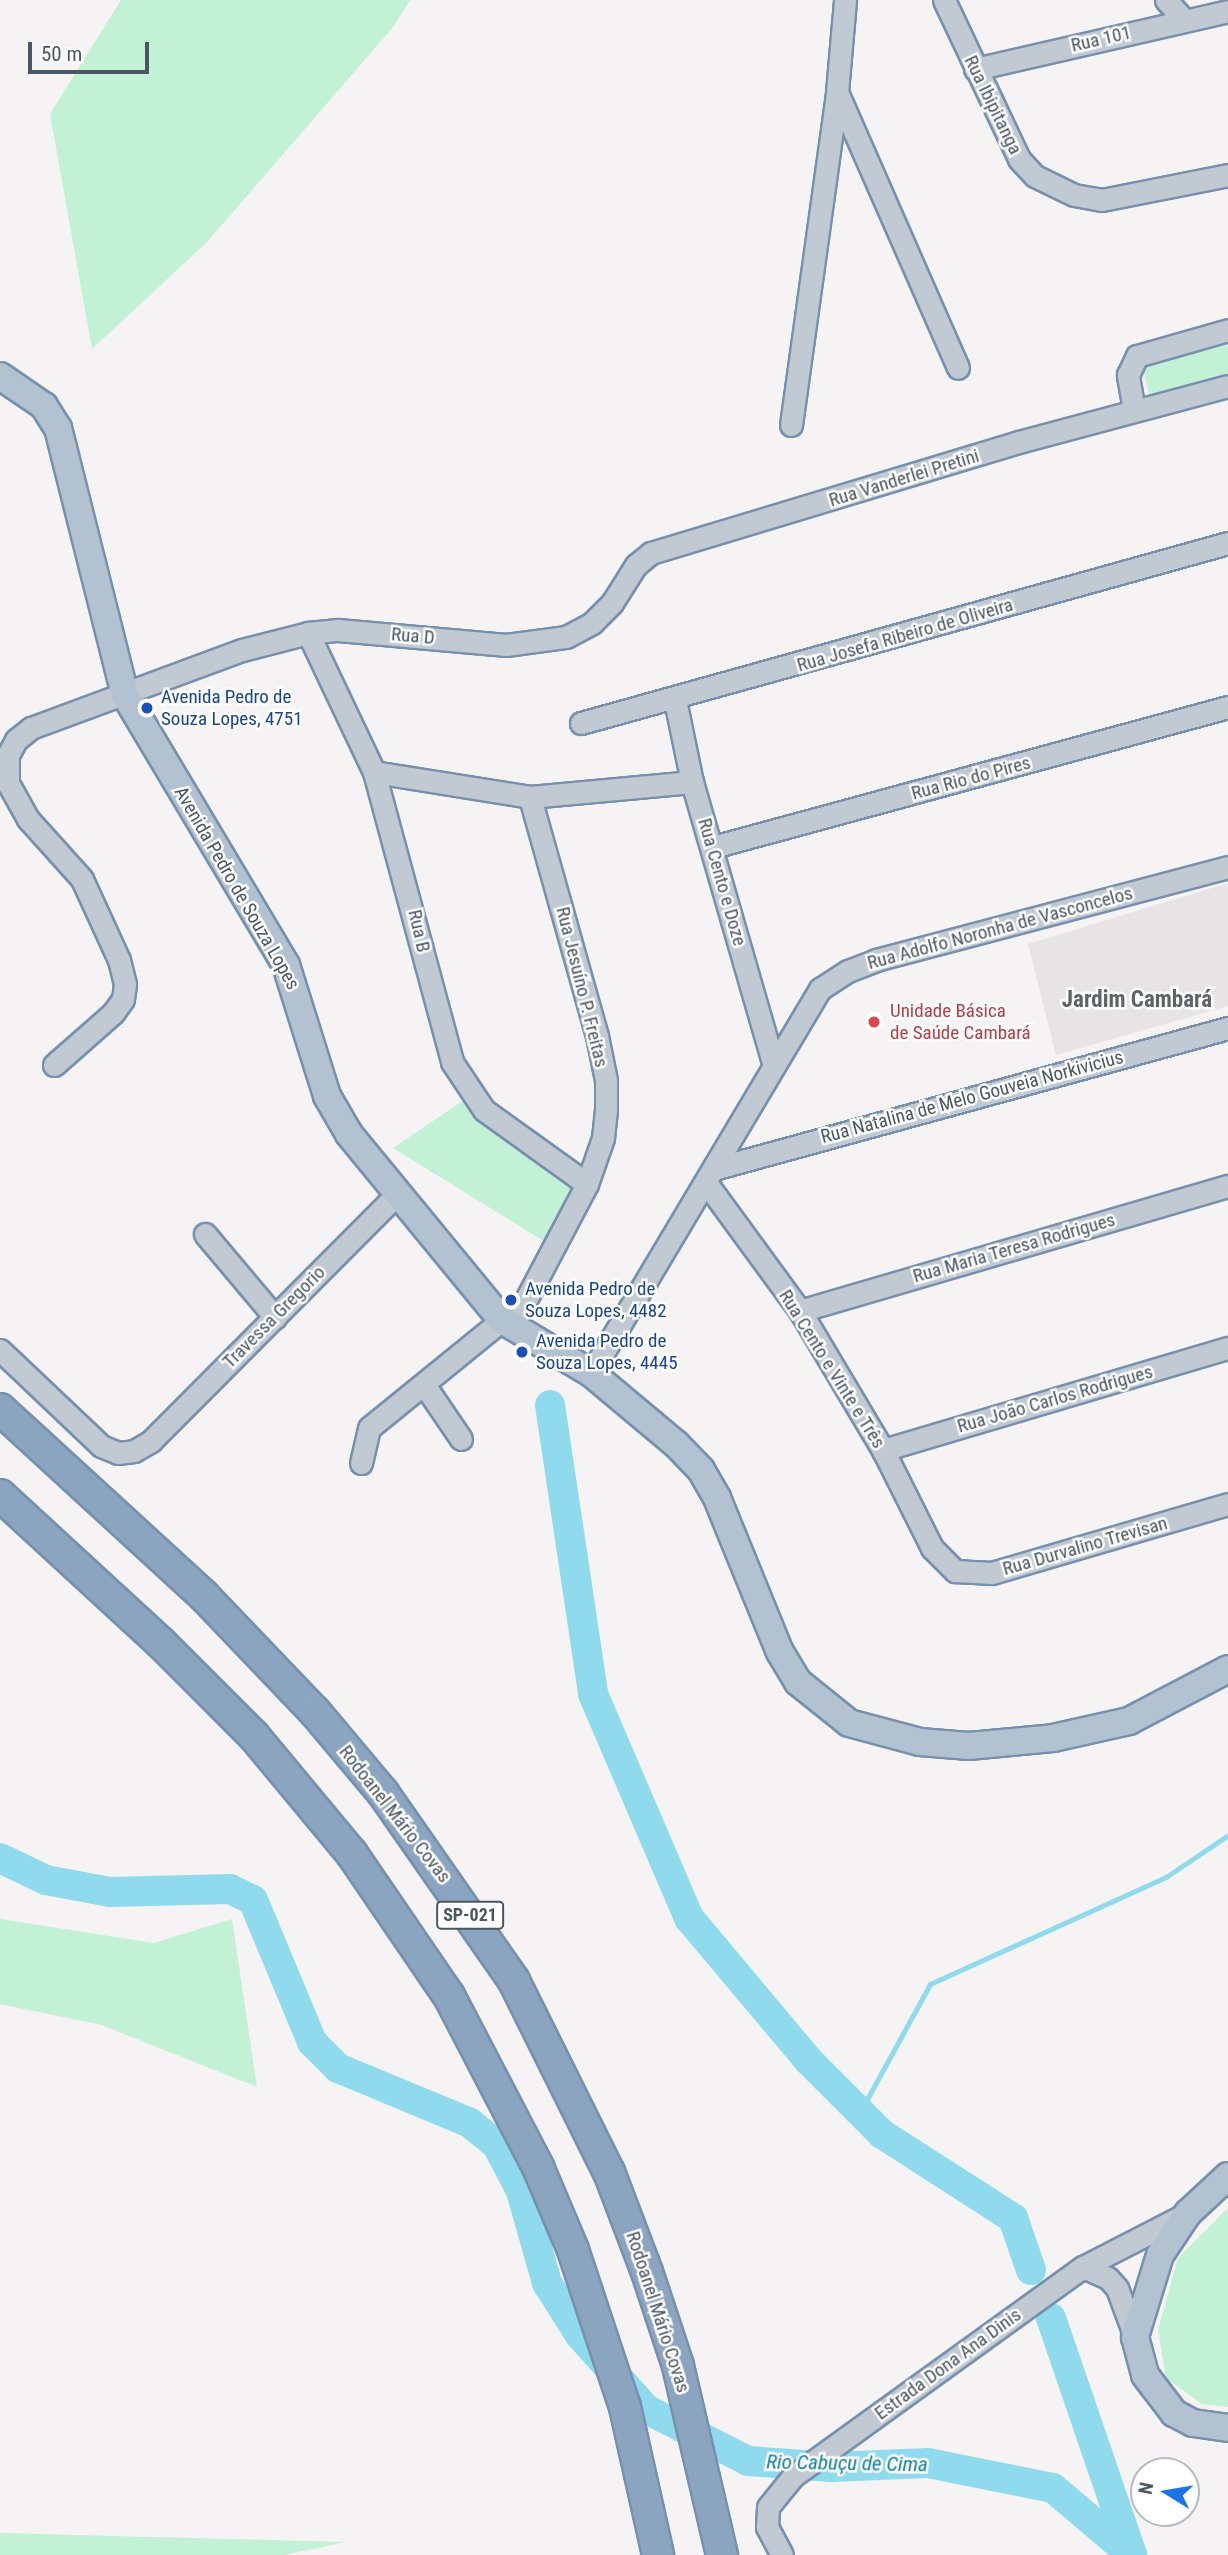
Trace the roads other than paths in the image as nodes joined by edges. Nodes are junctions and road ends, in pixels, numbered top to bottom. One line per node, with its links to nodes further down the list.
1 (845, 0): 7 (street)
2 (944, 0): 6 (street, Rua Ibipitanga)
3 (1166, 0): 5 (street)
4 (1228, 11): 5 (street, Rua 101)
5 (1183, 19): 6 (street, Rua 101)
6 (975, 69): 8 (street, Rua Ibipitanga)
7 (837, 92): 10 (street); 14 (street)
8 (1228, 175)
9 (1228, 330): 13 (street)
10 (958, 368)
11 (0, 376): 18 (main road, Avenida Pedro de Souza Lopes)
12 (1228, 386): 13 (street, Rua Vanderlei Pretini)
13 (1135, 410): 16 (street, Rua Vanderlei Pretini)
14 (791, 425)
15 (1228, 543): 19 (street, Rua Josefa Ribeiro de Oliveira)
16 (673, 545): 17 (street, Rua D)
17 (308, 633): 18 (street, Rua D); 22 (street, Rua B)
18 (125, 695): 29 (street, Rua D); 33 (main road, Avenida Pedro de Souza Lopes)
19 (675, 700): 21 (street, Rua Josefa Ribeiro de Oliveira); 23 (street, Rua Cento e Doze)
20 (1227, 710): 25 (street, Rua Rio do Pires)
21 (581, 723)
22 (374, 772): 24 (street); 31 (street, Rua B)
23 (692, 782): 24 (street); 25 (street, Rua Cento e Doze)
24 (530, 796): 31 (street, Rua Jesuíno P. Freitas)
25 (713, 846): 28 (street, Rua Cento e Doze)
26 (1228, 867): 28 (street, Rua Adolfo Noronha de Vasconcelos)
27 (1228, 1028): 30 (street, Rua Natalina de Melo Gouveia Norkivicius)
28 (773, 1062): 30 (street, Rua Adolfo Noronha de Vasconcelos)
29 (54, 1065)
30 (712, 1176): 35 (street, Rua Cento e Vinte e Três); 40 (street, Rua Adolfo Noronha de Vasconcelos)
31 (587, 1184): 37 (street, Rua Jesuíno P. Freitas)
32 (1228, 1186): 35 (street, Rua Maria Teresa Rodrigues)
33 (398, 1193): 36 (street, Travessa Gregorio); 37 (main road, Avenida Pedro de Souza Lopes)
34 (205, 1234): 36 (street)
35 (800, 1311): 44 (street, Rua Cento e Vinte e Três)
36 (275, 1317): 39 (street, Travessa Gregorio)
37 (507, 1324): 40 (main road, Avenida Pedro de Souza Lopes); 41 (street, Rua Jesuíno P. Freitas)
38 (1228, 1348): 44 (street, Rua João Carlos Rodrigues)
39 (0, 1350)
40 (591, 1373): 49 (main road, Avenida Pedro de Souza Lopes)
41 (425, 1386): 43 (street); 45 (street, Rua Jesuíno P. Freitas)
42 (0, 1409): 56 (highway, Rodoanel Mário Covas / SP-021)
43 (461, 1439)
44 (883, 1450): 48 (street, Rua Cento e Vinte e Três)
45 (361, 1463)
46 (0, 1495): 55 (highway, SP-021)
47 (1228, 1504): 48 (street, Rua Durvalino Trevisan)
48 (943, 1562)
49 (1228, 1669)
50 (1228, 2176): 51 (main road)
51 (1188, 2213): 52 (street, Estrada Dona Ana Dinis); 53 (main road)
52 (1083, 2267): 53 (street); 57 (street, Estrada Dona Ana Dinis)
53 (1135, 2337): 54 (main road)
54 (1228, 2428)
55 (658, 2555)
56 (722, 2555)
57 (782, 2555)

